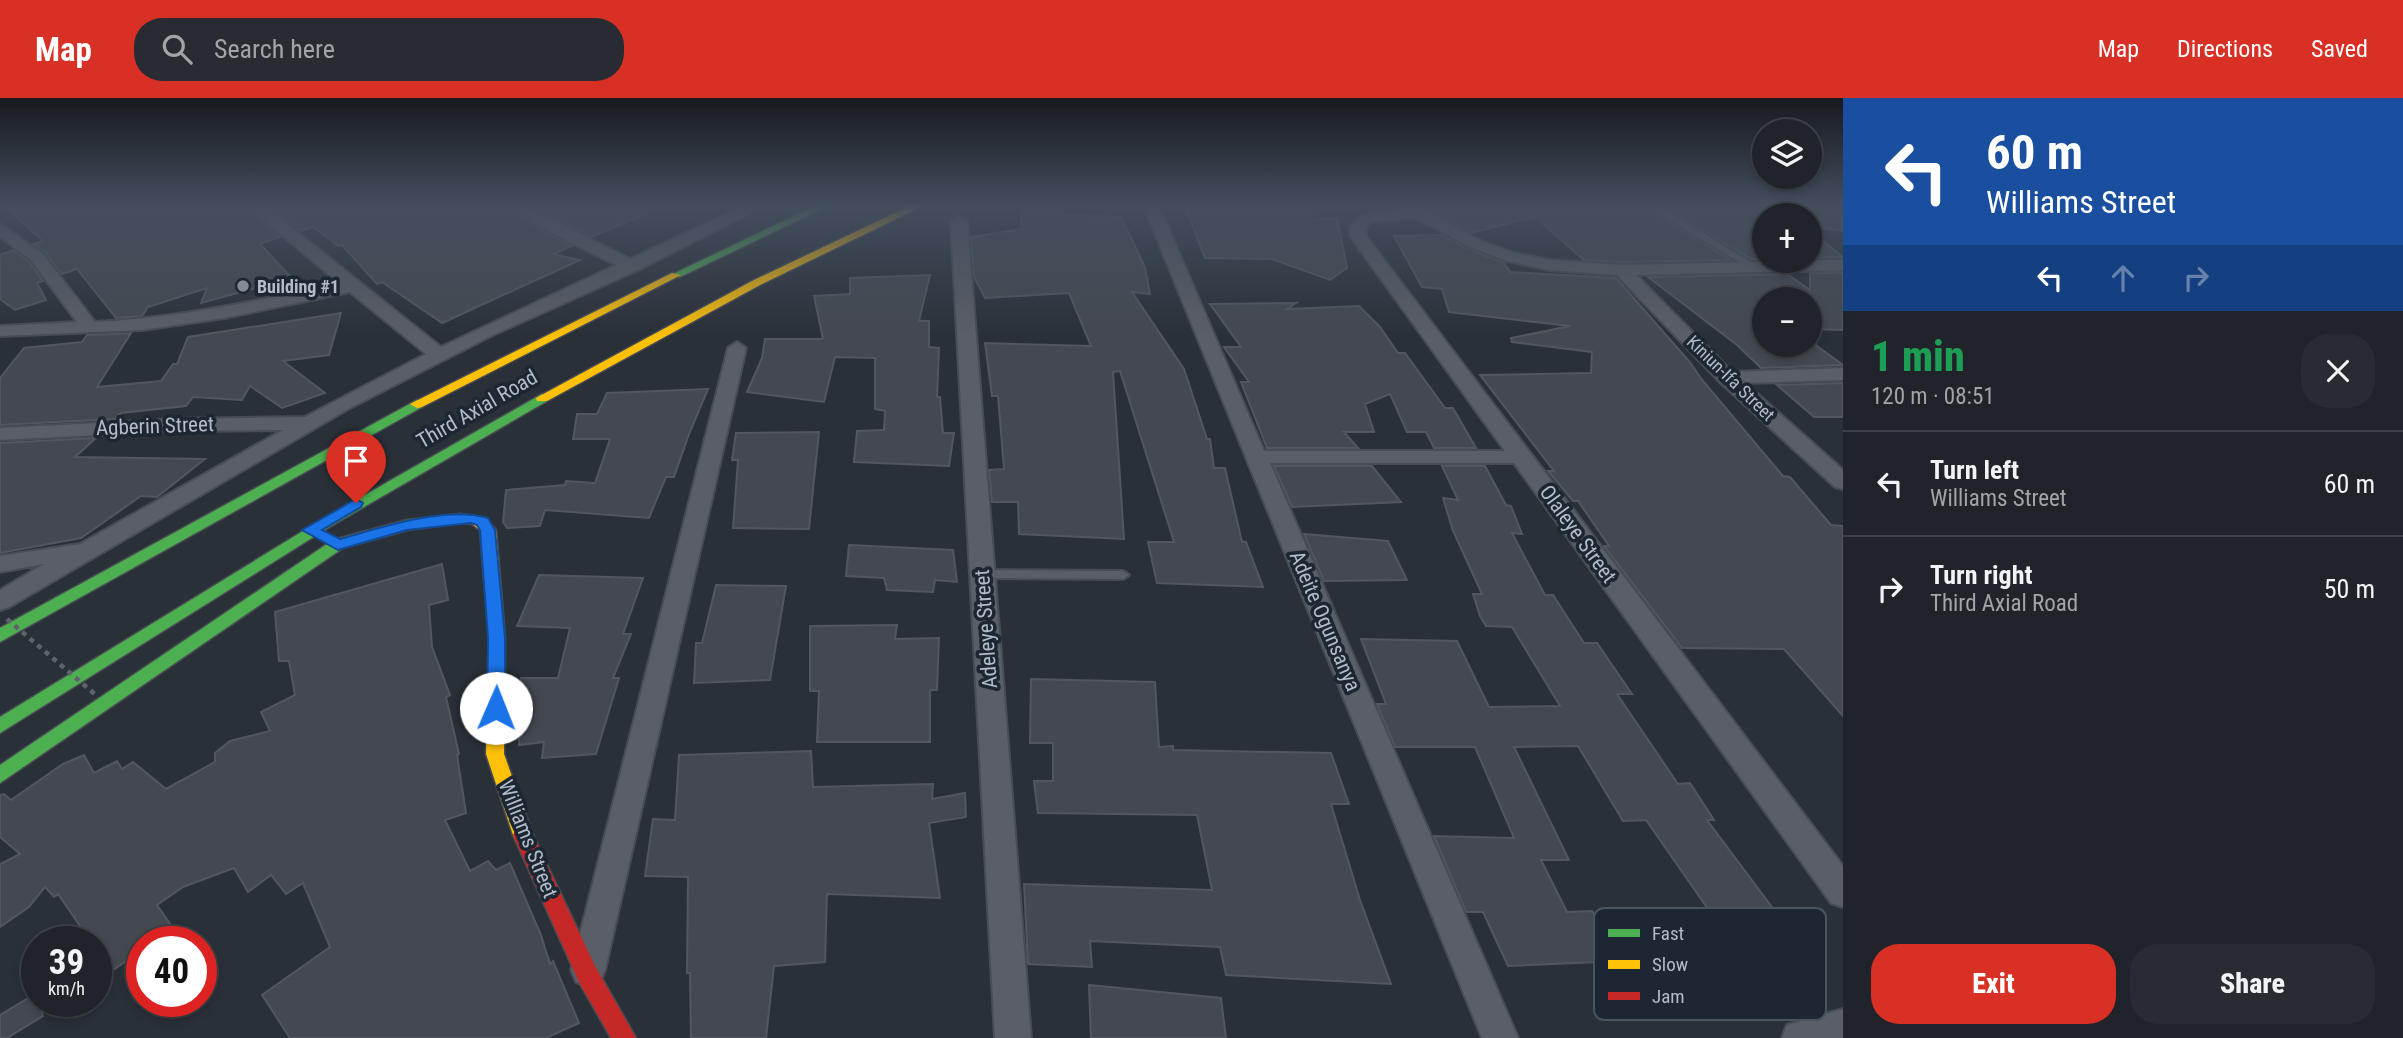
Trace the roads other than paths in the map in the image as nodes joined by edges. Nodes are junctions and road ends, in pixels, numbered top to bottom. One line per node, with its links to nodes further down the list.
1 (25, 248): 19 (street)
2 (307, 248): 18 (street)
3 (594, 248): 14 (street)
4 (670, 248): 14 (street)
5 (734, 248): 37 (main road, Third Axial Road)
6 (831, 248): 30 (main road, Third Axial Road)
7 (961, 248): 34 (street, Adeleye Street)
8 (1168, 248): 27 (street, Adeite Ogunsanya)
9 (1367, 248): 28 (street, Olaleye Street)
10 (1486, 248): 17 (street)
11 (1722, 248): 15 (lane)
12 (1822, 265): 13 (street)
13 (1843, 265)
14 (632, 266): 22 (street)
15 (1752, 266)
16 (1752, 267): 17 (street)
17 (1622, 270): 24 (street, Kiniun-Ifa Street)
18 (354, 286): 19 (street); 22 (street)
19 (91, 328): 20 (street)
20 (0, 331)
21 (737, 348): 41 (street)
22 (439, 355): 25 (street)
23 (1843, 374): 24 (street)
24 (1727, 378): 29 (street, Kiniun-Ifa Street)
25 (310, 423): 26 (street, Agberin Street); 32 (street)
26 (0, 434)
27 (1256, 457): 28 (street); 45 (street, Adeite Ogunsanya)
28 (1522, 457): 40 (street, Olaleye Street)
29 (1843, 482)
30 (310, 530): 31 (street); 38 (main road, Third Axial Road)
31 (338, 544): 39 (main road, Williams Street); 41 (main road, Williams Street)
32 (92, 548): 33 (street); 36 (street)
33 (0, 564)
34 (983, 574): 35 (lane); 44 (street, Adeleye Street)
35 (1123, 575)
36 (3, 610)
37 (0, 636)
38 (0, 726)
39 (0, 775)
40 (1843, 892)
41 (587, 974): 43 (main road, Williams Street)
42 (1843, 1027): 46 (street)
43 (624, 1038)
44 (1013, 1038)
45 (1500, 1038)
46 (1800, 1038)

